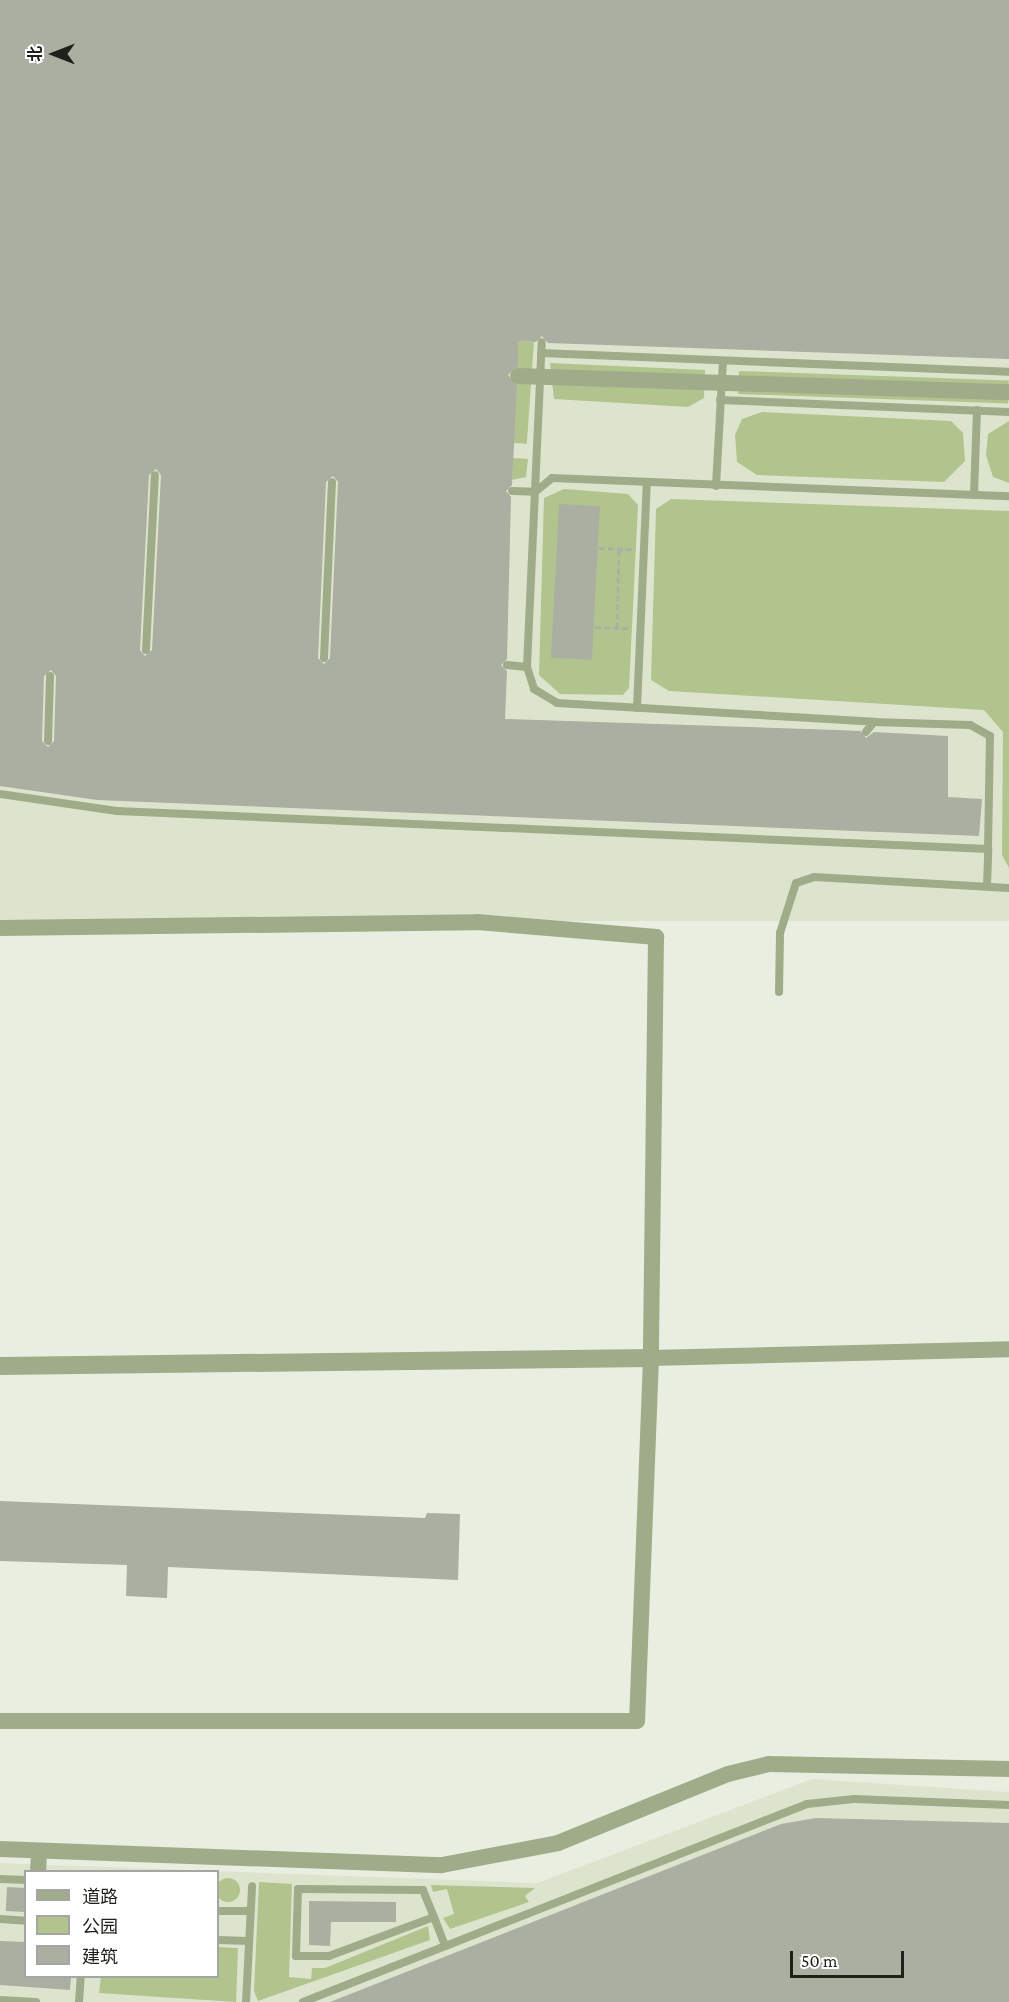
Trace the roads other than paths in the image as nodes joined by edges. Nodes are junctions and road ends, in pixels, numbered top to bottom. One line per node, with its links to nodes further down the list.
1 (542, 342): 2 (lane)
2 (542, 353): 3 (lane); 15 (lane)
3 (723, 361): 4 (lane); 7 (lane)
4 (1009, 372)
5 (518, 376): 6 (street, bridge)
6 (1009, 392)
7 (720, 400): 8 (lane); 13 (lane)
8 (977, 410): 9 (lane); 16 (lane)
9 (1009, 412)
10 (155, 475): 18 (lane)
11 (647, 482): 13 (lane); 15 (lane); 23 (lane)
12 (332, 483): 19 (lane)
13 (716, 486): 16 (lane)
14 (512, 491): 15 (lane)
15 (535, 492): 21 (lane)
16 (974, 495): 17 (lane)
17 (1009, 496)
18 (146, 650)
19 (324, 658)
20 (507, 665): 21 (lane)
21 (527, 667): 23 (lane)
22 (51, 676): 26 (lane)
23 (637, 708): 24 (lane)
24 (874, 722): 25 (lane); 28 (lane)
25 (866, 732)
26 (48, 741)
27 (0, 794): 28 (lane)
28 (988, 849): 29 (lane)
29 (987, 886): 30 (lane); 32 (lane)
30 (1009, 888)
31 (0, 928): 34 (street)
32 (778, 992)
33 (1009, 1349): 34 (street)
34 (651, 1358): 35 (street); 36 (street)
35 (0, 1366)
36 (0, 1721)
37 (1009, 1769): 40 (street)
38 (1009, 1805): 52 (lane)
39 (0, 1849): 40 (street)
40 (39, 1851): 41 (street)
41 (38, 1870)
42 (0, 1879): 43 (lane)
43 (24, 1880)
44 (252, 1886): 46 (lane)
45 (220, 1911): 46 (lane)
46 (250, 1911): 51 (lane)
47 (434, 1917): 47 (lane); 52 (lane)
48 (0, 1919): 49 (lane)
49 (24, 1921)
50 (219, 1940): 51 (lane)
51 (249, 1941): 57 (lane)
52 (445, 1946): 58 (lane)
53 (81, 1978): 56 (lane)
54 (0, 2000): 55 (lane)
55 (36, 2002)
56 (80, 2002)
57 (246, 2002)
58 (303, 2002)

